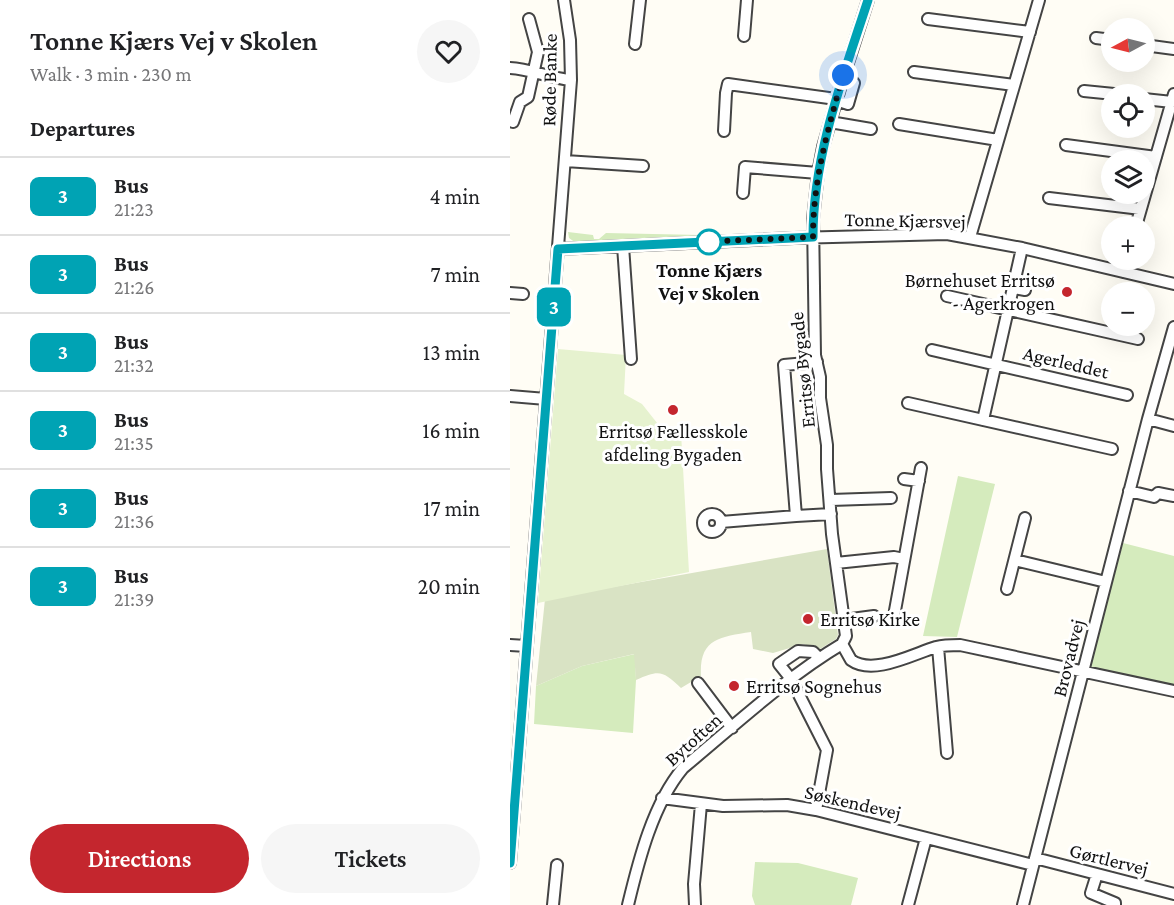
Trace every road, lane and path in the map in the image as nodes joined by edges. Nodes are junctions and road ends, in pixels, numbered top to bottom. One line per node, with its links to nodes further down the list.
1 (564, 0): 18 (street, Røde Banke)
2 (639, 0): 12 (street)
3 (747, 0): 9 (street)
4 (868, 0): 24 (street, Erritsø Bygade)
5 (1039, 0): 8 (street)
6 (529, 19): 17 (street)
7 (928, 19): 8 (street)
8 (1030, 32): 19 (street)
9 (744, 36)
10 (1096, 38): 11 (street)
11 (1101, 39)
12 (635, 44)
13 (1155, 46): 14 (street)
14 (1174, 49)
15 (510, 68): 17 (street)
16 (914, 72): 19 (street)
17 (534, 74): 18 (street); 25 (street)
18 (571, 80): 33 (street, Røde Banke)
19 (1014, 85): 30 (street)
20 (1084, 90): 21 (street)
21 (1101, 92)
22 (1173, 98): 23 (street); 32 (street)
23 (1155, 99)
24 (836, 100): 26 (street, Erritsø Bygade); 29 (street)
25 (513, 122)
26 (830, 122): 28 (street); 35 (street, Erritsø Bygade)
27 (899, 124): 30 (street)
28 (871, 129)
29 (724, 131)
30 (998, 140): 41 (street)
31 (1066, 145): 32 (street)
32 (1156, 158): 38 (street)
33 (565, 161): 34 (street); 43 (street, Røde Banke)
34 (643, 166)
35 (818, 173): 36 (street); 40 (street, Erritsø Bygade)
36 (743, 193)
37 (1049, 198): 38 (street)
38 (1141, 209): 39 (street)
39 (1139, 216)
40 (813, 237): 41 (street, Tonne Kjærsvej); 42 (street, Tonne Kjærsvej); 59 (street, Erritsø Bygade)
41 (970, 237): 44 (street, Tonne Kjærsvej)
42 (623, 246): 43 (street, Tonne Kjærsvej); 58 (street)
43 (558, 249): 63 (street, Røde Banke)
44 (1022, 249): 45 (street, Agerleddet); 46 (street, Tonne Kjærsvej)
45 (1017, 271): 47 (street); 49 (street, Agerleddet)
46 (1123, 272): 48 (street, Tonne Kjærsvej)
47 (1029, 274)
48 (1174, 284)
49 (1013, 288): 50 (street); 54 (street, Agerleddet)
50 (1025, 290)
51 (510, 293): 52 (street)
52 (523, 294)
53 (947, 296): 54 (street, Agerleddet)
54 (1008, 310): 56 (street, Agerleddet); 60 (street, Agerleddet)
55 (1174, 327): 65 (street, Brovadvej)
56 (1138, 339)
57 (932, 350): 60 (street, Agerleddet)
58 (631, 359)
59 (817, 362): 75 (street, Erritsø Bygade); 77 (street)
60 (996, 365): 61 (street, Agerleddet); 66 (street, Agerleddet)
61 (1127, 395)
62 (510, 396): 63 (street)
63 (546, 399): 90 (street, Røde Banke)
64 (908, 403): 66 (street)
65 (1148, 419): 67 (street); 72 (street, Brovadvej)
66 (983, 420): 68 (street)
67 (1174, 426)
68 (1112, 449)
69 (921, 468): 71 (street)
70 (904, 479): 71 (street)
71 (919, 482): 80 (street)
72 (1129, 491): 73 (street); 83 (street, Brovadvej)
73 (1174, 496)
74 (891, 498): 75 (street)
75 (831, 500): 76 (street, Erritsø Bygade)
76 (831, 514): 77 (street); 82 (street, Erritsø Bygade)
77 (796, 516): 79 (street)
78 (1025, 518): 81 (street)
79 (721, 522)
80 (904, 559): 82 (street); 86 (street)
81 (1015, 560): 83 (street); 84 (street)
82 (836, 563): 87 (street, Erritsø Bygade)
83 (1106, 582): 93 (street, Brovadvej)
84 (1007, 589)
85 (874, 616): 87 (street)
86 (894, 616)
87 (844, 620): 88 (street, Erritsø Bygade)
88 (842, 644): 91 (street); 92 (street, Bytoften)
89 (510, 645): 90 (street)
90 (527, 646): 103 (street, Røde Banke)
91 (938, 647): 93 (street); 98 (street)
92 (819, 657): 94 (street, Bytoften); 94 (street)
93 (1083, 672): 96 (street); 104 (street, Brovadvej)
94 (791, 679): 97 (street, Bytoften); 101 (street)
95 (698, 683): 97 (street)
96 (1174, 691)
97 (732, 728): 99 (street, Bytoften)
98 (947, 753)
99 (662, 798): 100 (street, Søskendevej); 110 (street, Bytoften)
100 (700, 804): 101 (street, Søskendevej); 111 (street)
101 (816, 810): 102 (street, Søskendevej)
102 (926, 837): 104 (street, Søskendevej); 112 (street)
103 (510, 857): 105 (street, Røde Banke)
104 (1034, 862): 107 (street, Gørtlervej); 113 (street, Brovadvej)
105 (510, 863)
106 (557, 866): 109 (street)
107 (1097, 874): 108 (street, Gørtlervej); 114 (street)
108 (1174, 894)
109 (553, 905)
110 (628, 905)
111 (695, 905)
112 (908, 905)
113 (1023, 905)
114 (1115, 905)

